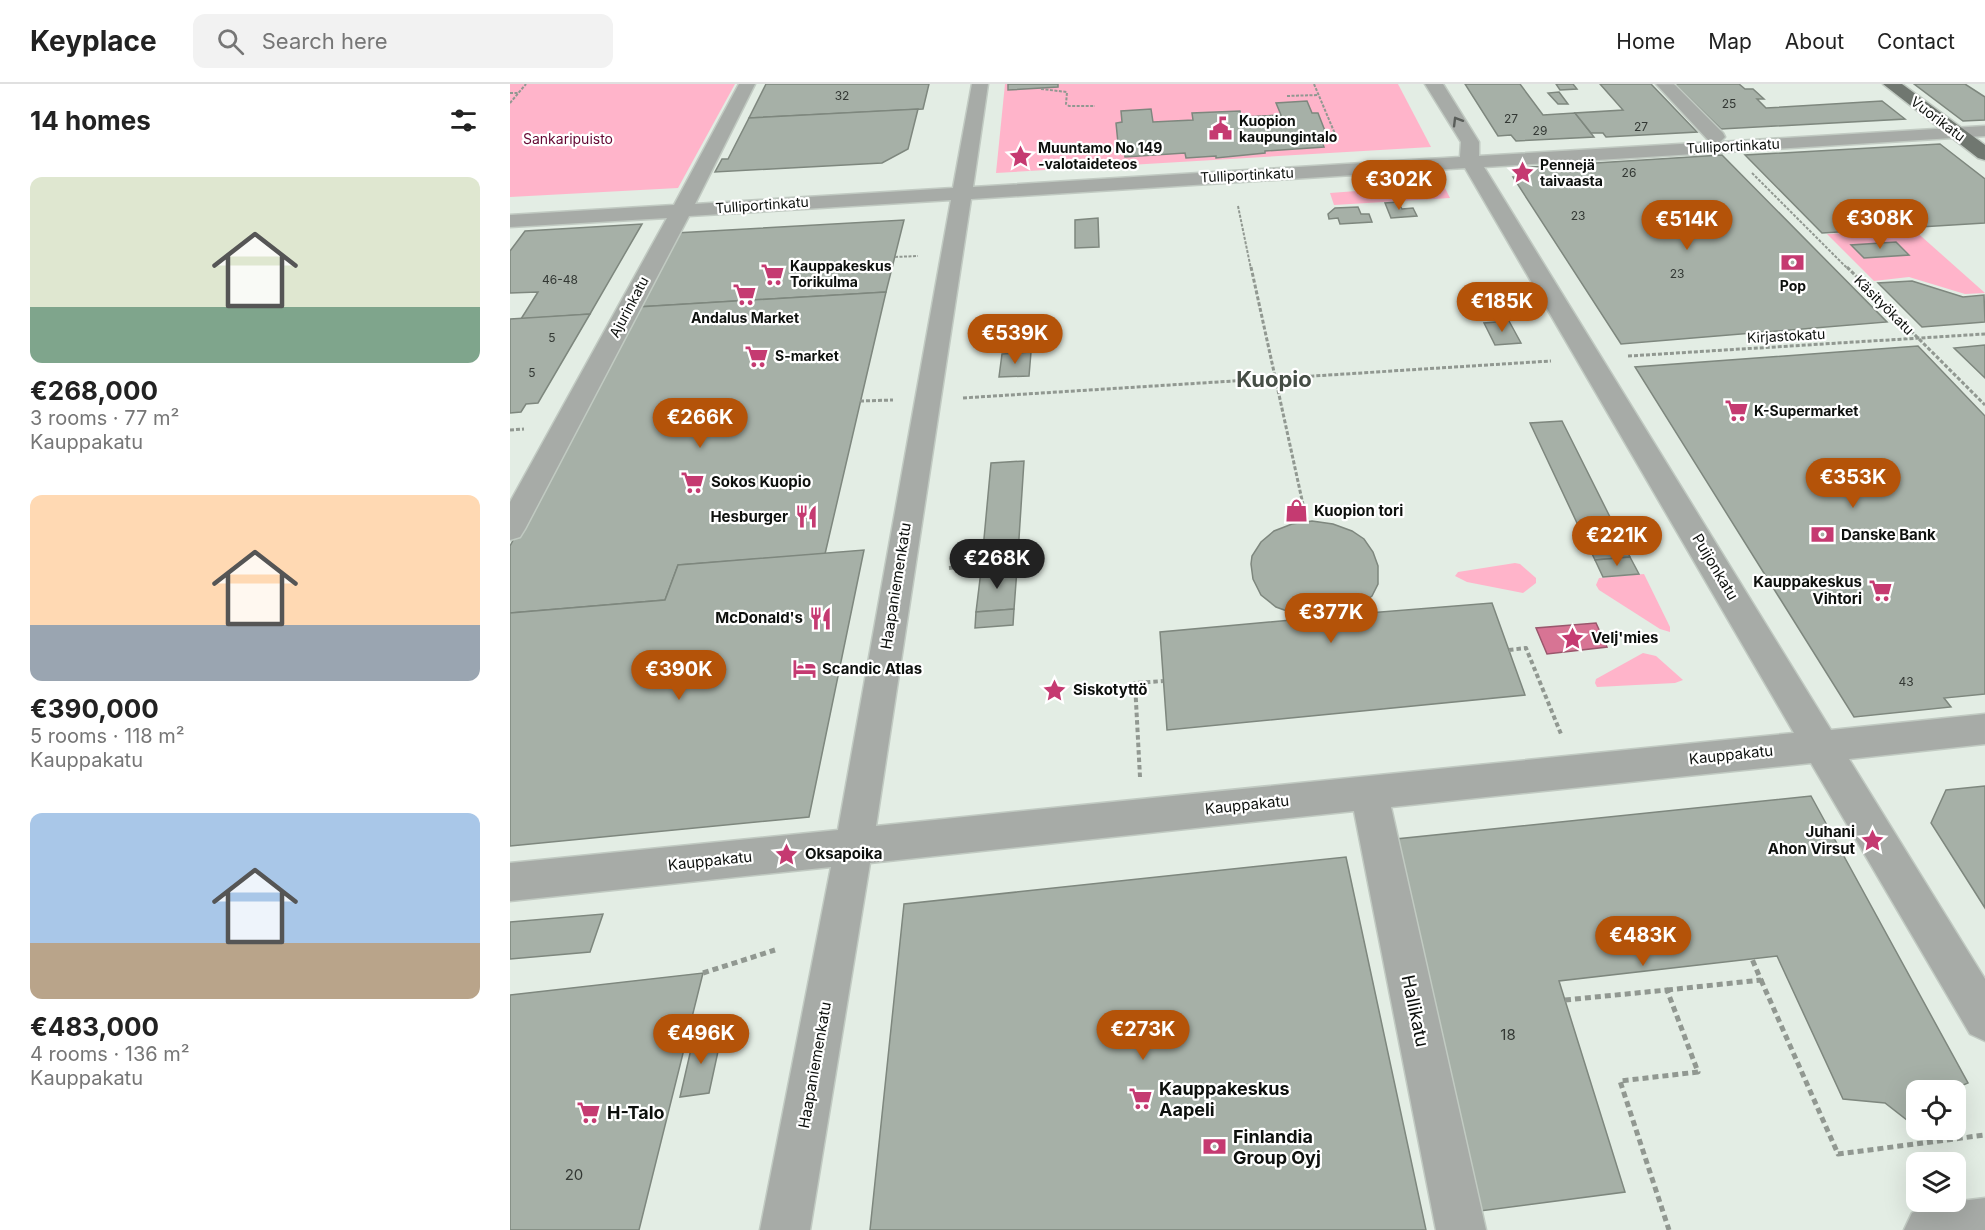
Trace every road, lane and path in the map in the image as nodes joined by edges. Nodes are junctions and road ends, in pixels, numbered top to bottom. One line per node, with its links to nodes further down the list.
1 (526, 84): 10 (path)
2 (747, 84): 24 (street, Ajurinkatu)
3 (980, 84): 22 (street, Haapaniemenkatu)
4 (1314, 84): 11 (path)
5 (1433, 84): 20 (street, Puijonkatu, one-way to 5)
6 (1664, 84): 17 (street)
7 (1891, 84): 16 (main road, Vuorikatu)
8 (1041, 89): 14 (path)
9 (510, 93): 10 (path)
10 (519, 93): 13 (path)
11 (1318, 95): 12 (path); 18 (path)
12 (1287, 96)
13 (510, 103)
14 (1095, 106)
15 (1985, 130): 16 (street, Tulliportinkatu)
16 (1955, 132): 19 (main road, Vuorikatu); 20 (street, Tulliportinkatu)
17 (1716, 137)
18 (1341, 148)
19 (1985, 154)
20 (1470, 161): 22 (street, Tulliportinkatu); 30 (street, Puijonkatu)
21 (1749, 170): 29 (path, Käsityökatu)
22 (960, 192): 24 (street, Tulliportinkatu); 32 (street, Haapaniemenkatu)
23 (1237, 202): 31 (path)
24 (681, 211): 25 (street, Tulliportinkatu); 35 (street, Ajurinkatu)
25 (510, 220)
26 (918, 256): 27 (path)
27 (895, 257)
28 (1985, 334): 29 (path, Kirjastokatu)
29 (1918, 338): 30 (path, Kirjastokatu); 33 (path, Käsityökatu)
30 (1589, 358): 31 (path, Kirjastokatu); 43 (street, Puijonkatu)
31 (1274, 378): 32 (path, Kirjastokatu); 34 (path)
32 (926, 399): 47 (street, Haapaniemenkatu)
33 (1985, 405)
34 (1307, 522)
35 (510, 529)
36 (981, 565): 37 (path)
37 (949, 568)
38 (1329, 613): 39 (path)
39 (1351, 617)
40 (1509, 650): 44 (path)
41 (1163, 681): 46 (path)
42 (1985, 729): 43 (street, Kauppakatu)
43 (1823, 746): 44 (street, Kauppakatu); 55 (street, Puijonkatu)
44 (1575, 771): 45 (street, Kauppakatu)
45 (1369, 792): 46 (street, Kauppakatu); 59 (street, Hallikatu)
46 (1142, 816): 47 (street, Kauppakatu)
47 (854, 846): 48 (street, Kauppakatu); 58 (street, Haapaniemenkatu)
48 (510, 882)
49 (775, 950): 51 (path)
50 (1752, 959): 52 (path)
51 (703, 973)
52 (1761, 980): 53 (path); 56 (path)
53 (1667, 990): 54 (path); 60 (path)
54 (1565, 1000)
55 (1985, 1019)
56 (1985, 1135)
57 (1985, 1222): 61 (street)
58 (785, 1230)
59 (1461, 1230)
60 (1669, 1230)
61 (1929, 1230)

